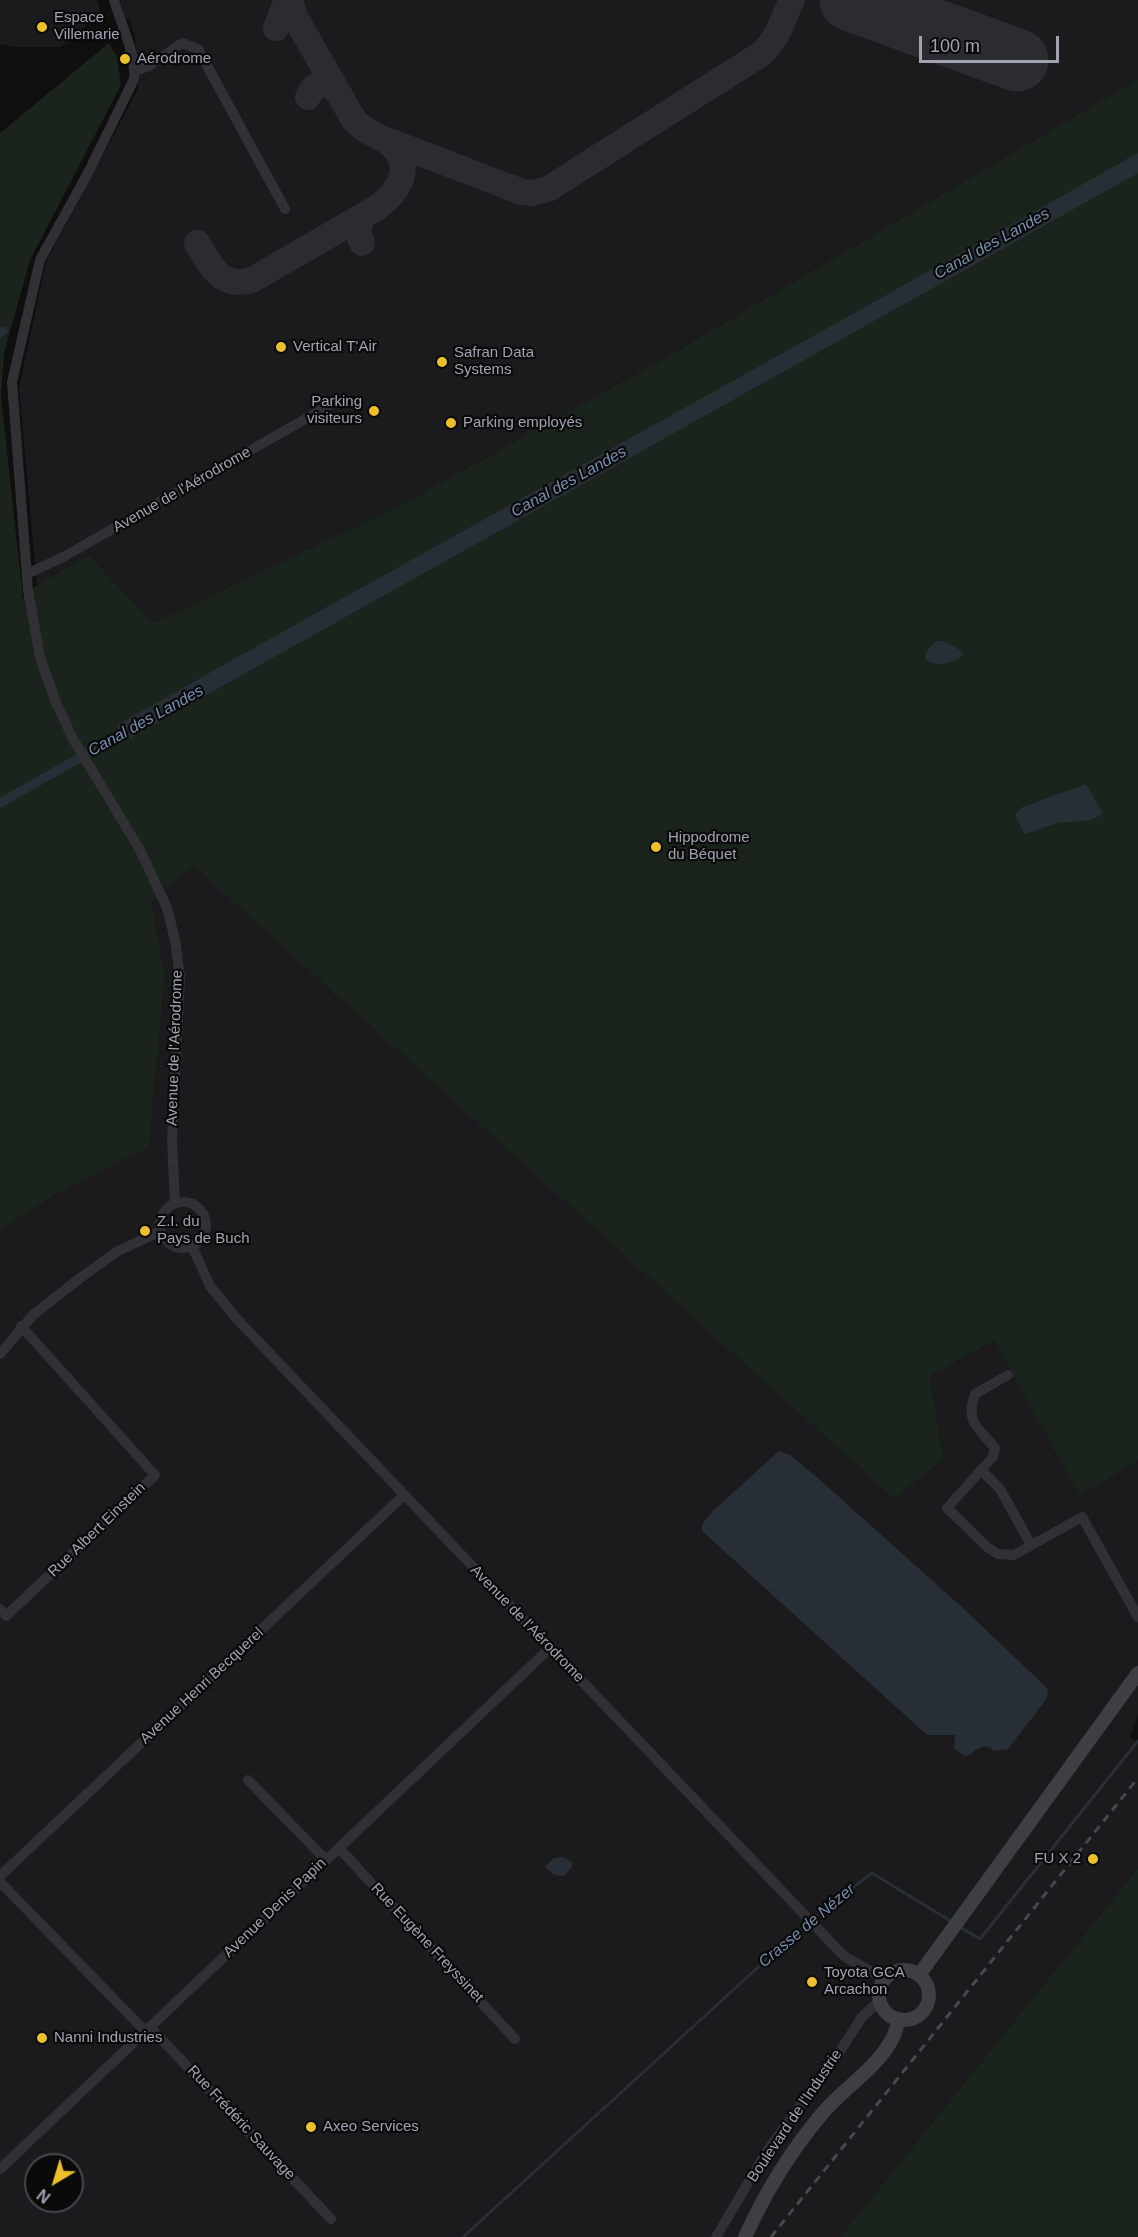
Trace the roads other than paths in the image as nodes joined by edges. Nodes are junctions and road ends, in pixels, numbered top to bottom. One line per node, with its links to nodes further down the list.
1 (114, 0): 2 (street)
2 (135, 70): 3 (street); 5 (street, Avenue de l'Aérodrome)
3 (285, 209)
4 (335, 402): 5 (street, Avenue de l'Aérodrome)
5 (27, 574): 6 (street, Avenue de l'Aérodrome)
6 (176, 1204): 7 (street); 8 (street)
7 (161, 1231): 8 (street); 9 (street)
8 (192, 1246): 13 (street, Avenue de l'Aérodrome)
9 (21, 1326): 10 (street); 15 (street, Rue Albert Einstein)
10 (0, 1354)
11 (1008, 1375): 12 (street)
12 (981, 1470): 14 (street); 14 (street)
13 (404, 1495): 17 (street, Avenue de l'Aérodrome); 22 (street, Avenue Henri Becquerel)
14 (1031, 1545): 16 (street)
15 (0, 1610)
16 (1138, 1617)
17 (550, 1648): 20 (street, Avenue Denis Papin); 25 (street, Avenue de l'Aérodrome)
18 (1138, 1673): 24 (main road)
19 (248, 1780): 21 (street)
20 (339, 1848): 21 (street, Avenue Denis Papin); 29 (street, Rue Eugène Freyssinet)
21 (326, 1860): 28 (street, Avenue Denis Papin)
22 (0, 1876)
23 (0, 1882): 28 (street, Rue Frédéric Sauvage)
24 (918, 1975): 25 (main road); 27 (main road)
25 (885, 1979): 26 (main road)
26 (880, 2000): 27 (main road); 32 (street, Boulevard de l'Industrie)
27 (899, 2019): 33 (main road)
28 (148, 2029): 30 (street, Avenue Denis Papin); 31 (street, Rue Frédéric Sauvage)
29 (515, 2039)
30 (0, 2169)
31 (331, 2219)
32 (716, 2237)
33 (745, 2237)

